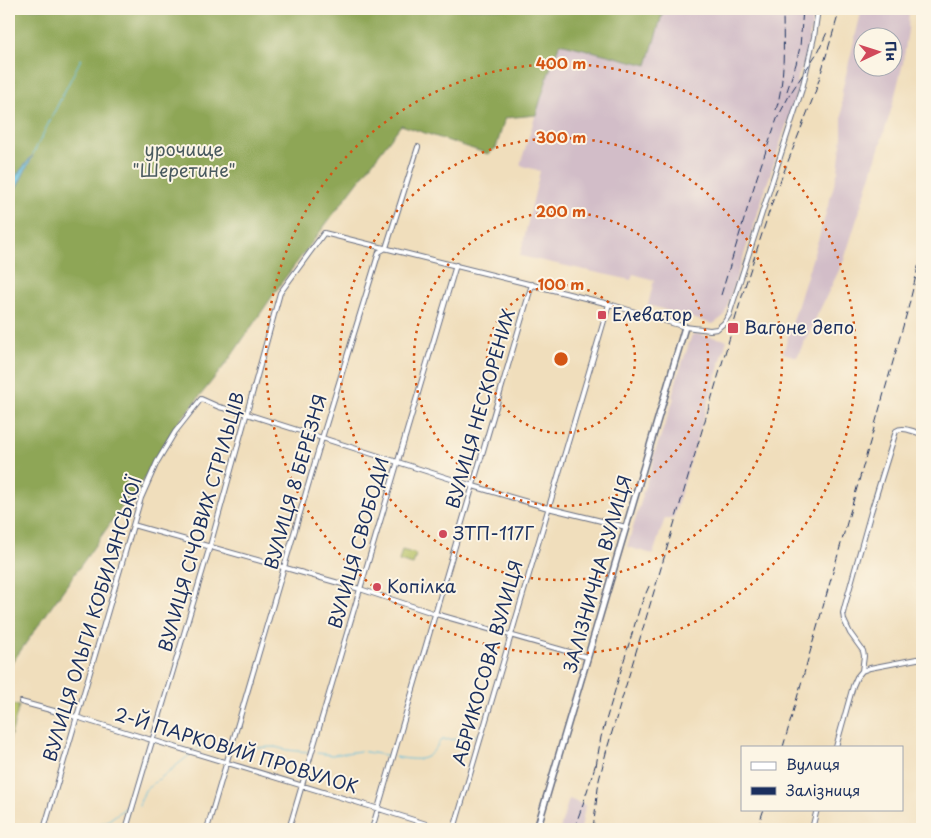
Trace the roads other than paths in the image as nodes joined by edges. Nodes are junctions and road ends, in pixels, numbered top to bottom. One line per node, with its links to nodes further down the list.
1 (818, 9): 7 (street)
2 (418, 147): 3 (street, ВУЛИЦЯ 8 БЕРЕЗНЯ)
3 (386, 248): 4 (street); 8 (street, ВУЛИЦЯ СІЧОВИХ СТРІЛЬЦІВ); 10 (street, ВУЛИЦЯ 8 БЕРЕЗНЯ)
4 (456, 265): 5 (street); 11 (street, ВУЛИЦЯ СВОБОДИ)
5 (532, 284): 6 (street); 12 (street, ВУЛИЦЯ НЕСКОРЕНИХ)
6 (609, 304): 7 (street); 13 (street, АБРИКОСОВА ВУЛИЦЯ)
7 (685, 327): 15 (street, ЗАЛІЗНИЧНА ВУЛИЦЯ)
8 (247, 414): 10 (street); 14 (street, ВУЛИЦЯ ОЛЬГИ КОБИЛЯНСЬКОЇ); 16 (street, ВУЛИЦЯ СІЧОВИХ СТРІЛЬЦІВ)
9 (922, 434): 23 (street)
10 (322, 438): 11 (street); 17 (street, ВУЛИЦЯ 8 БЕРЕЗНЯ)
11 (398, 462): 12 (street); 18 (street, ВУЛИЦЯ СВОБОДИ)
12 (473, 486): 13 (street); 19 (street, ВУЛИЦЯ НЕСКОРЕНИХ)
13 (548, 508): 15 (street); 20 (street, АБРИКОСОВА ВУЛИЦЯ)
14 (133, 525): 16 (street); 25 (street, ВУЛИЦЯ ОЛЬГИ КОБИЛЯНСЬКОЇ)
15 (626, 527): 21 (street, ЗАЛІЗНИЧНА ВУЛИЦЯ)
16 (210, 546): 17 (street); 26 (street, ВУЛИЦЯ СІЧОВИХ СТРІЛЬЦІВ)
17 (285, 568): 18 (street); 28 (street, ВУЛИЦЯ 8 БЕРЕЗНЯ)
18 (360, 589): 19 (street); 29 (street, ВУЛИЦЯ СВОБОДИ)
19 (436, 614): 20 (street); 30 (street, ВУЛИЦЯ НЕСКОРЕНИХ)
20 (512, 635): 21 (street); 38 (street, АБРИКОСОВА ВУЛИЦЯ)
21 (588, 657): 39 (street, ЗАЛІЗНИЧНА ВУЛИЦЯ)
22 (922, 658): 23 (street)
23 (862, 671): 27 (street)
24 (21, 702): 25 (street, 2-Й ПАРКОВИЙ ПРОВУЛОК)
25 (76, 717): 26 (street, 2-Й ПАРКОВИЙ ПРОВУЛОК); 32 (street, ВУЛИЦЯ ОЛЬГИ КОБИЛЯНСЬКОЇ)
26 (152, 741): 28 (street, 2-Й ПАРКОВИЙ ПРОВУЛОК); 33 (street, ВУЛИЦЯ СІЧОВИХ СТРІЛЬЦІВ)
27 (836, 746)
28 (228, 763): 29 (street, 2-Й ПАРКОВИЙ ПРОВУЛОК); 34 (street, ВУЛИЦЯ 8 БЕРЕЗНЯ)
29 (302, 786): 30 (street, 2-Й ПАРКОВИЙ ПРОВУЛОК); 35 (street, ВУЛИЦЯ СВОБОДИ)
30 (379, 809): 36 (street, ВУЛИЦЯ НЕСКОРЕНИХ); 37 (street, 2-Й ПАРКОВИЙ ПРОВУЛОК)
31 (817, 810): 40 (street)
32 (44, 829)
33 (126, 829)
34 (207, 829)
35 (289, 829)
36 (372, 829)
37 (442, 829)
38 (454, 829)
39 (537, 829)
40 (812, 829)

